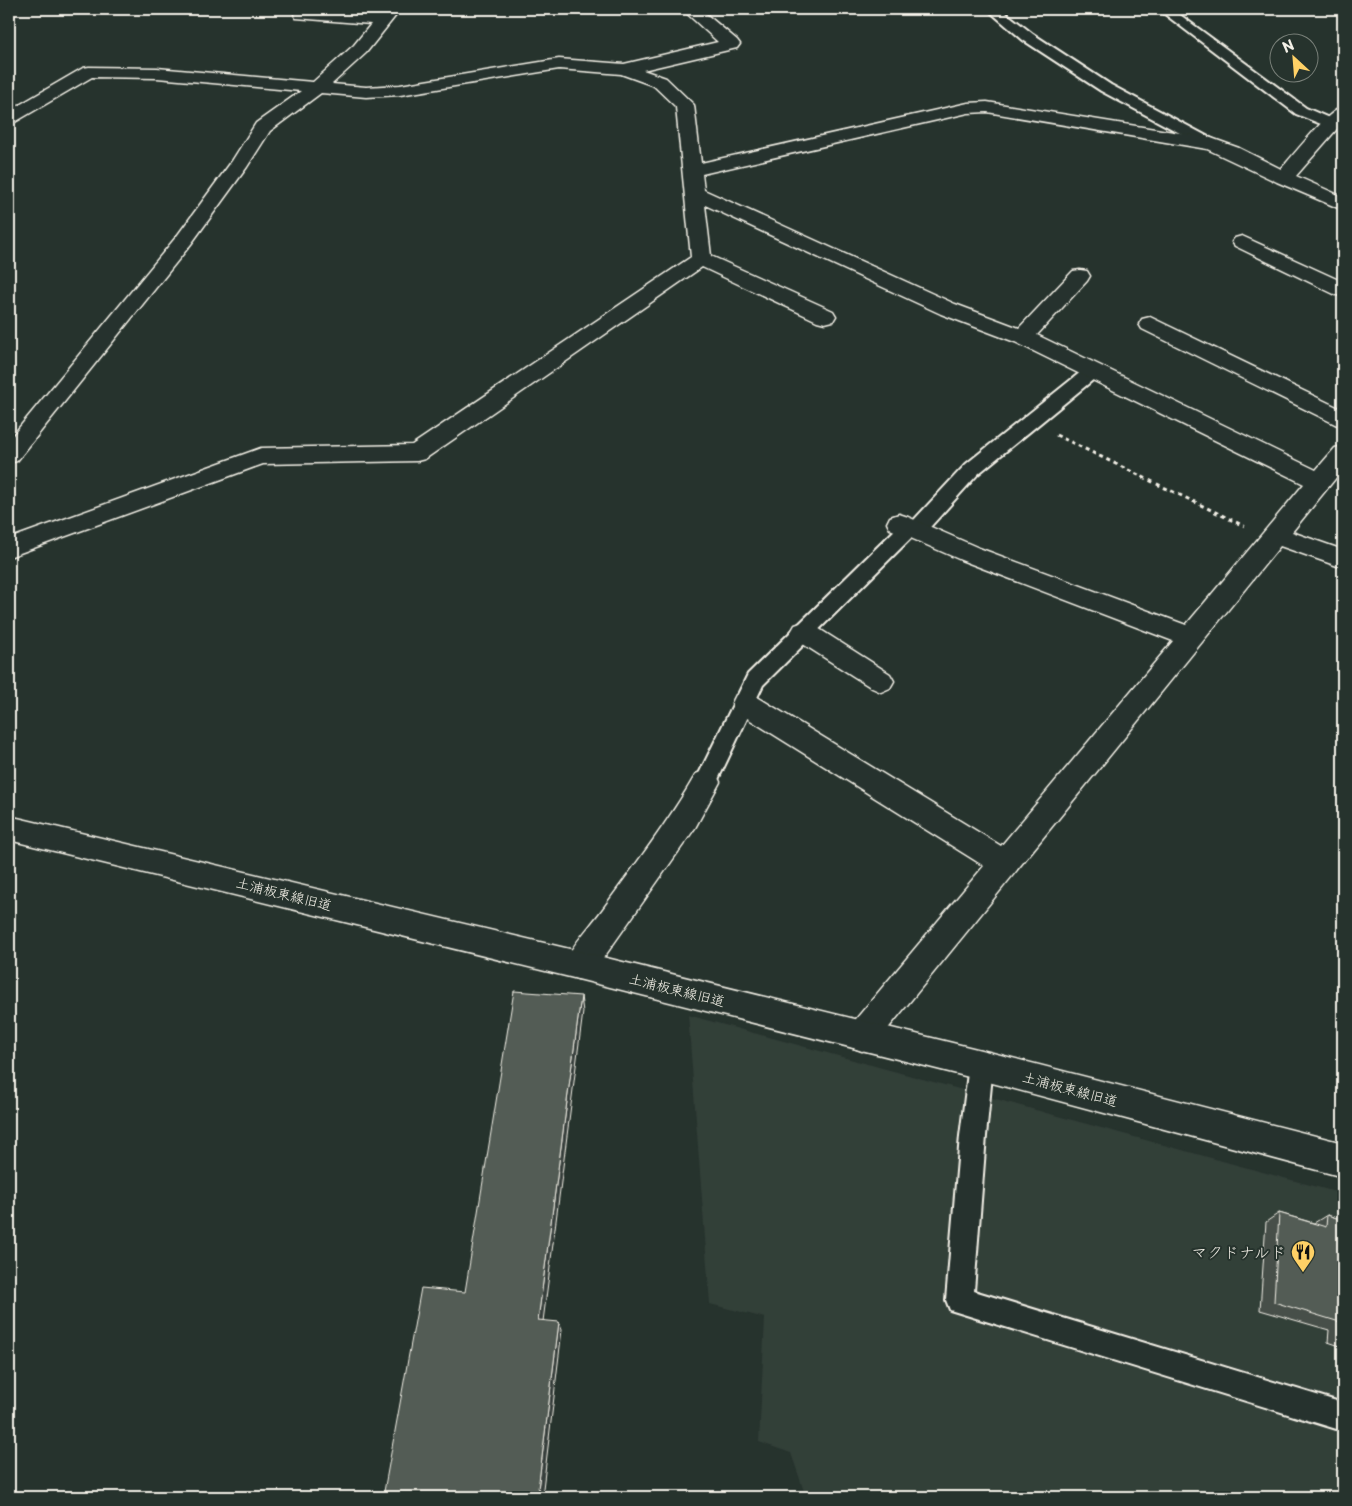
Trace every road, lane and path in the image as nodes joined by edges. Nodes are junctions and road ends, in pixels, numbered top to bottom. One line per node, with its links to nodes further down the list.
1 (690, 9): 6 (street)
2 (993, 9): 10 (lane)
3 (1164, 9): 9 (lane)
4 (302, 14): 5 (street)
5 (388, 15): 7 (street)
6 (624, 69): 7 (street); 11 (street)
7 (317, 88): 8 (street); 26 (street)
8 (9, 118)
9 (1337, 118): 12 (street)
10 (1211, 144): 11 (street); 12 (street)
11 (692, 171): 13 (street)
12 (1284, 178): 14 (street)
13 (694, 193): 16 (street); 21 (street)
14 (1343, 204)
15 (1242, 242): 18 (street)
16 (701, 259): 19 (street); 30 (street)
17 (1080, 276): 21 (street)
18 (1343, 290)
19 (825, 316)
20 (1150, 324): 23 (street)
21 (1023, 338): 22 (street)
22 (1093, 372): 24 (lane); 27 (street)
23 (1343, 419)
24 (1031, 422): 28 (lane); 29 (path)
25 (1343, 454): 27 (street)
26 (9, 455)
27 (1321, 482): 29 (street)
28 (908, 527): 32 (lane); 33 (street)
29 (1275, 535): 31 (street); 33 (street)
30 (9, 548)
31 (1343, 559)
32 (804, 632): 34 (street); 35 (lane)
33 (1191, 637): 38 (street)
34 (880, 682)
35 (746, 703): 36 (lane); 38 (street)
36 (706, 782): 39 (street)
37 (9, 828): 39 (street, 土浦板東線旧道)
38 (1004, 863): 40 (street)
39 (578, 965): 40 (street, 土浦板東線旧道)
40 (862, 1036): 41 (street, 土浦板東線旧道)
41 (981, 1065): 42 (street, 土浦板東線旧道); 43 (lane)
42 (1343, 1160)
43 (1343, 1417)

